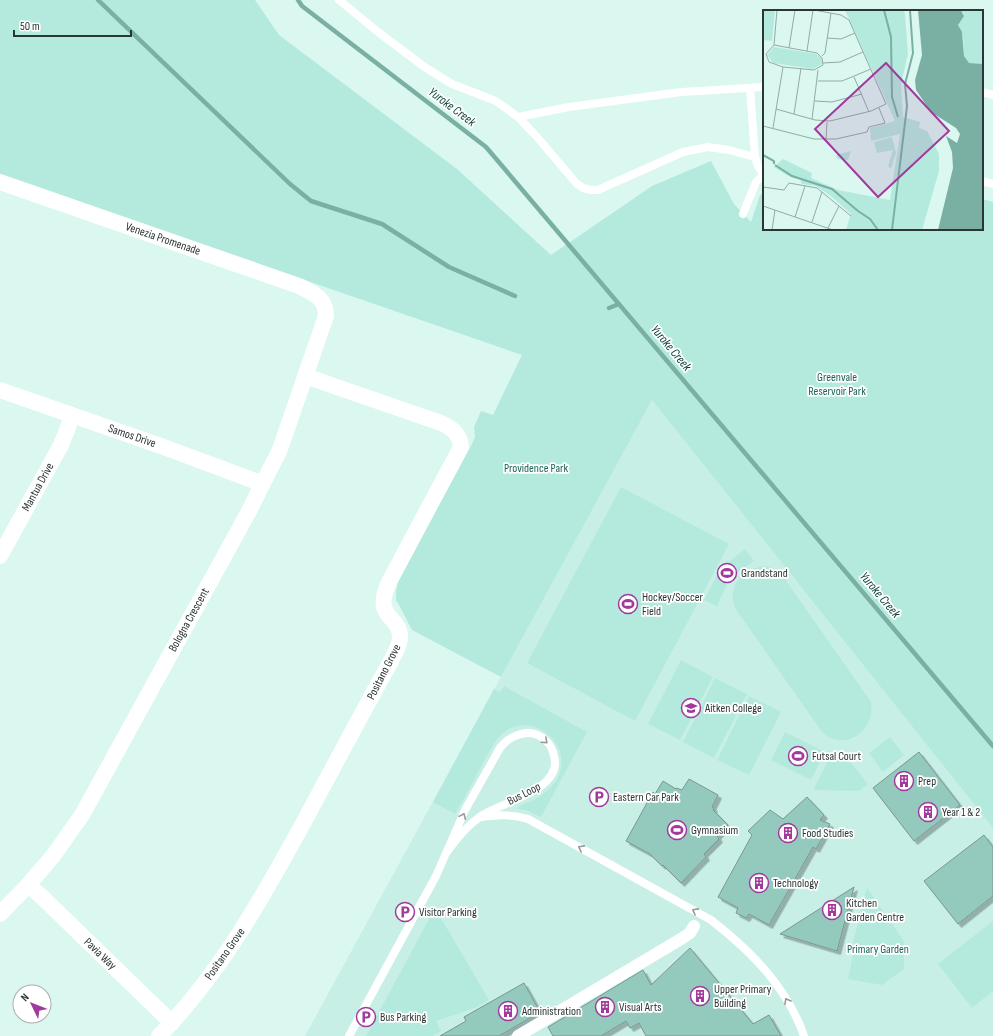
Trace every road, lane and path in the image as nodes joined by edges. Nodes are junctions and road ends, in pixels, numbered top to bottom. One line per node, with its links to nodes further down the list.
1 (339, 0): 6 (lane)
2 (763, 86): 3 (lane)
3 (750, 88): 6 (lane); 7 (lane)
4 (983, 92): 5 (lane)
5 (993, 95)
6 (518, 117): 7 (lane)
7 (755, 156): 8 (lane)
8 (763, 173)
9 (763, 175): 13 (lane)
10 (983, 181): 12 (lane)
11 (0, 182): 14 (street, Venezia Promenade)
12 (993, 184)
13 (743, 214)
14 (322, 301): 15 (street, Bologna Crescent)
15 (305, 376): 18 (street, Bologna Crescent); 25 (street, Positano Grove)
16 (0, 390): 17 (street, Samos Drive)
17 (72, 415): 18 (street, Samos Drive); 19 (street, Mantua Drive)
18 (263, 484): 22 (street, Bologna Crescent)
19 (0, 556)
20 (480, 817): 21 (lane, Bus Loop); 21 (lane, Bus Loop, one-way to 20); 29 (lane, one-way to 20)
21 (447, 852): 27 (lane)
22 (28, 885): 23 (street, Bologna Crescent); 25 (street, Pavia Way)
23 (0, 914)
24 (694, 926): 28 (street)
25 (172, 1023): 26 (street, Positano Grove)
26 (159, 1036)
27 (349, 1036)
28 (518, 1036)
29 (804, 1036)

